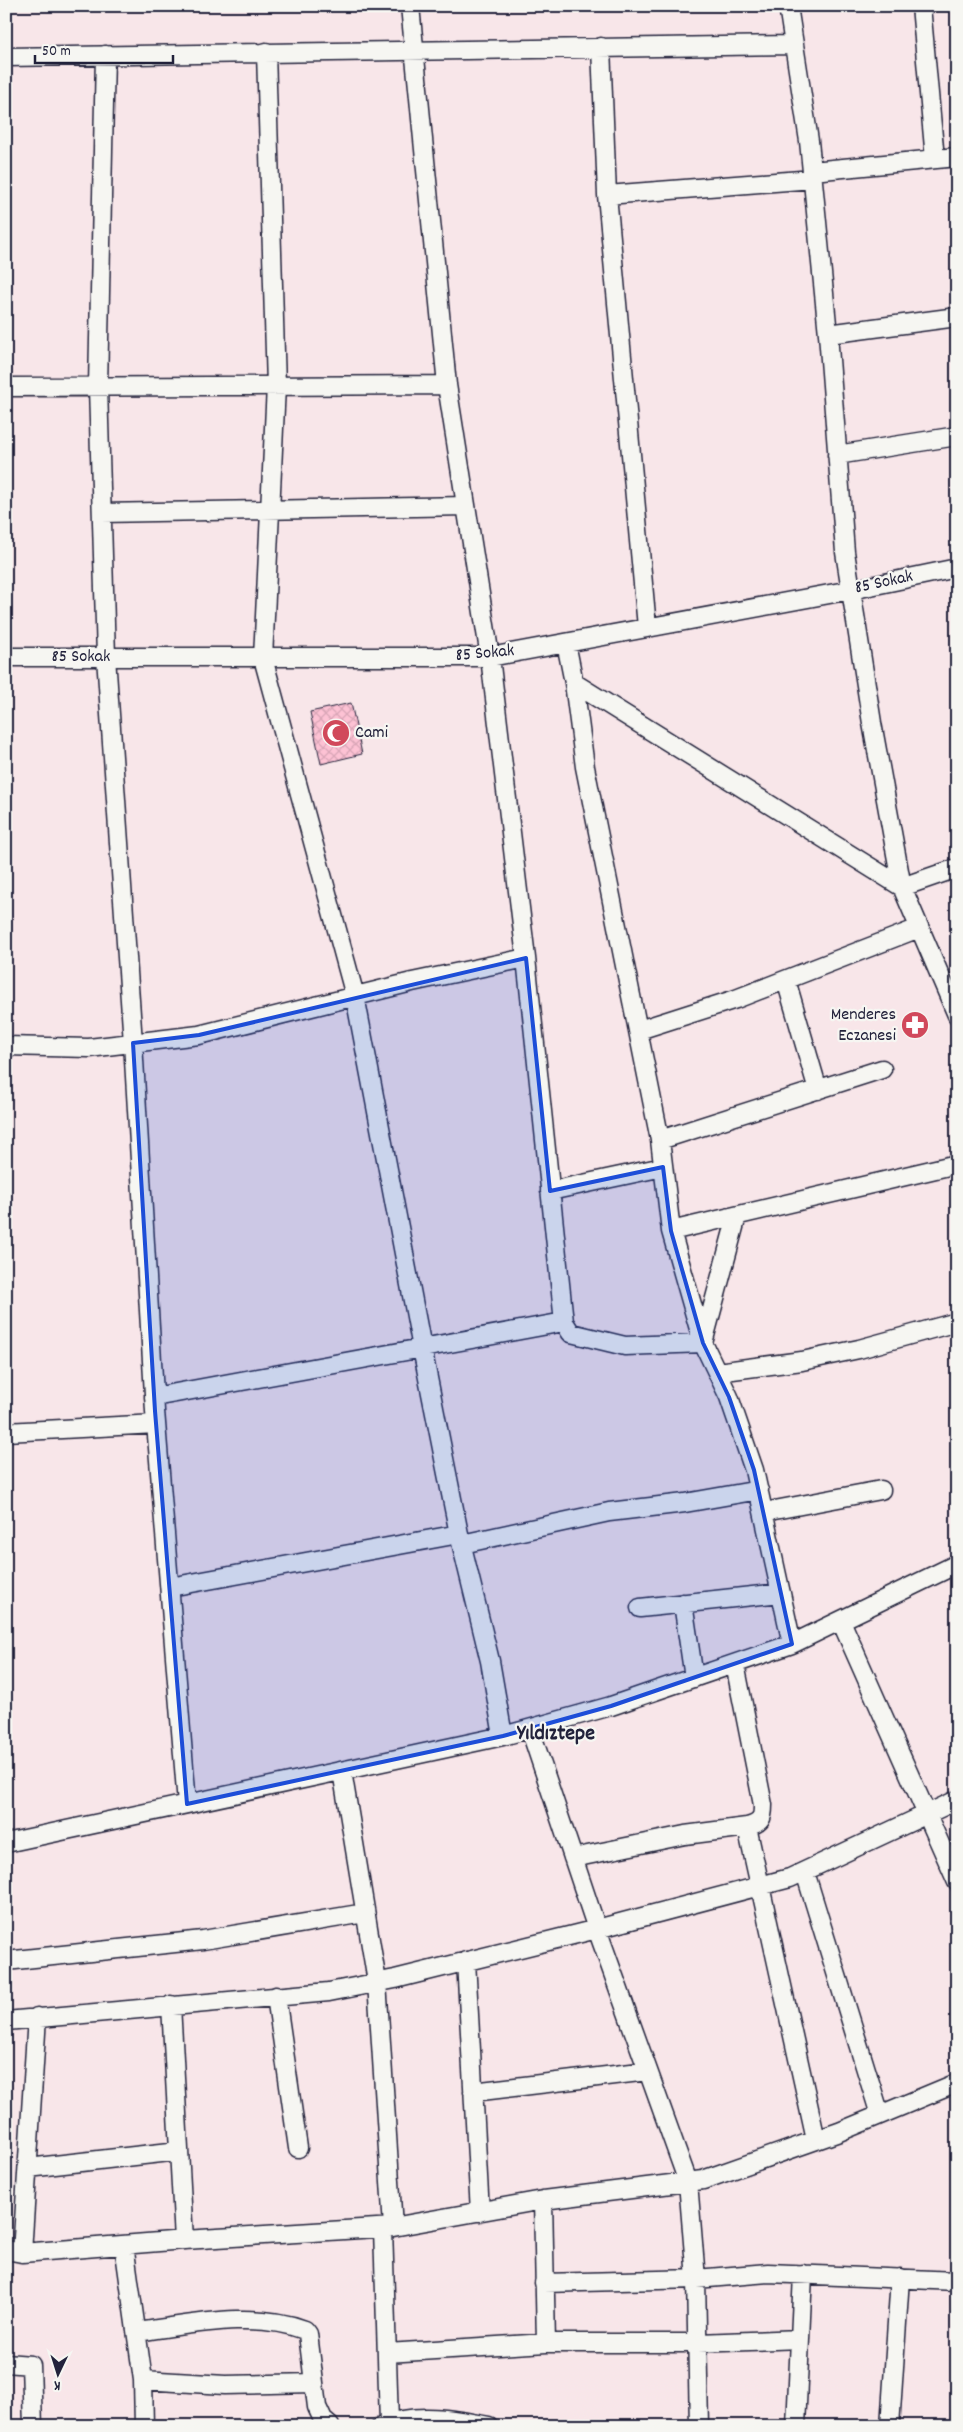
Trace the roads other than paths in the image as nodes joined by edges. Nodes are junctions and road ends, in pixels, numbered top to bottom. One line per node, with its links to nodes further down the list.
1 (410, 6): 6 (street)
2 (788, 6): 4 (street)
3 (921, 6): 11 (street)
4 (794, 45): 5 (street); 12 (street)
5 (601, 47): 6 (street); 13 (street)
6 (412, 49): 7 (street); 16 (street)
7 (266, 52): 8 (street); 17 (street)
8 (105, 55): 9 (street); 19 (street)
9 (6, 57)
10 (957, 157): 11 (street)
11 (935, 159): 12 (street)
12 (813, 175): 13 (street); 15 (street)
13 (607, 195): 27 (street)
14 (957, 317): 15 (street)
15 (828, 334): 21 (street)
16 (447, 385): 17 (street); 22 (street)
17 (276, 386): 19 (street); 23 (street)
18 (6, 387): 19 (street)
19 (98, 387): 24 (street)
20 (957, 436): 21 (street)
21 (837, 455): 26 (street)
22 (466, 506): 23 (street); 31 (street)
23 (270, 510): 24 (street); 32 (street)
24 (102, 513): 30 (street)
25 (957, 568): 26 (street, 85 Sokak)
26 (851, 590): 27 (street, 85 Sokak); 35 (street)
27 (647, 628): 28 (street, 85 Sokak)
28 (566, 642): 31 (street, 85 Sokak); 33 (street)
29 (6, 657): 30 (street, 85 Sokak)
30 (106, 657): 32 (street, 85 Sokak); 42 (street)
31 (490, 657): 32 (street, 85 Sokak); 37 (street)
32 (264, 658): 39 (street)
33 (574, 683): 35 (street); 41 (street)
34 (957, 868): 35 (street)
35 (902, 888): 36 (street)
36 (920, 928): 38 (street); 40 (street)
37 (526, 958): 39 (street); 49 (street)
38 (786, 980): 41 (street); 45 (street)
39 (355, 996): 42 (street); 55 (street)
40 (957, 1015)
41 (639, 1030): 46 (street)
42 (133, 1043): 43 (street); 57 (street)
43 (6, 1046)
44 (882, 1069): 45 (street)
45 (818, 1090): 46 (street)
46 (660, 1140): 48 (street)
47 (957, 1164): 50 (street)
48 (664, 1167): 49 (street); 51 (street)
49 (550, 1191): 52 (street)
50 (737, 1216): 51 (street); 54 (street)
51 (672, 1231): 54 (street)
52 (564, 1322): 54 (street); 55 (street)
53 (957, 1322): 56 (street)
54 (702, 1343): 56 (street)
55 (422, 1348): 57 (street); 63 (street)
56 (717, 1372): 60 (street)
57 (154, 1397): 58 (street)
58 (156, 1424): 59 (street); 65 (street)
59 (6, 1432)
60 (759, 1490): 62 (street); 63 (street)
61 (881, 1490): 62 (street)
62 (764, 1512): 66 (street)
63 (461, 1539): 65 (street); 74 (street)
64 (957, 1564): 69 (street)
65 (170, 1587): 77 (street)
66 (781, 1593): 67 (street); 70 (street)
67 (683, 1603): 68 (street); 72 (street)
68 (640, 1608)
69 (841, 1621): 70 (street); 78 (street)
70 (792, 1644): 71 (street)
71 (735, 1664): 72 (street); 79 (street)
72 (694, 1678): 73 (street)
73 (530, 1729): 74 (street); 81 (street)
74 (503, 1736): 75 (street)
75 (342, 1771): 77 (street); 85 (street)
76 (957, 1800): 78 (street)
77 (188, 1804): 80 (street)
78 (926, 1814): 82 (street); 83 (street)
79 (747, 1827): 81 (street); 84 (street)
80 (6, 1842)
81 (573, 1858): 86 (street)
82 (805, 1872): 84 (street); 97 (street)
83 (957, 1882)
84 (761, 1886): 86 (street); 98 (street)
85 (365, 1913): 87 (street); 89 (street)
86 (597, 1930): 88 (street); 94 (street)
87 (6, 1961)
88 (466, 1961): 89 (street); 96 (street)
89 (377, 1982): 90 (street); 105 (street)
90 (276, 1996): 91 (street); 99 (street)
91 (171, 2005): 92 (street); 100 (street)
92 (37, 2017): 93 (street); 101 (street)
93 (6, 2021)
94 (648, 2071): 96 (street); 102 (street)
95 (957, 2083): 97 (street)
96 (474, 2092): 104 (street)
97 (880, 2115): 98 (street)
98 (816, 2140): 102 (street)
99 (298, 2148)
100 (179, 2151): 101 (street); 106 (street)
101 (28, 2168): 108 (street)
102 (688, 2182): 103 (street); 111 (street)
103 (543, 2200): 104 (street); 113 (street)
104 (480, 2212): 105 (street)
105 (388, 2228): 106 (street); 118 (street)
106 (184, 2240): 107 (street)
107 (124, 2245): 108 (street); 114 (street)
108 (14, 2252)
109 (803, 2274): 110 (street); 111 (street); 115 (street)
110 (900, 2278): 112 (street); 129 (street)
111 (696, 2280): 113 (street); 117 (street)
112 (957, 2281)
113 (544, 2283): 116 (street)
114 (137, 2332): 120 (street); 121 (street)
115 (800, 2339): 117 (street); 128 (street)
116 (546, 2343): 117 (street); 118 (street)
117 (698, 2343): 127 (street)
118 (387, 2353): 122 (street)
119 (6, 2363): 123 (street)
120 (143, 2380): 121 (street); 124 (street)
121 (314, 2383): 125 (street)
122 (385, 2424): 126 (street)
123 (33, 2426)
124 (144, 2426)
125 (330, 2426)
126 (489, 2426)
127 (699, 2426)
128 (796, 2426)
129 (890, 2426)

